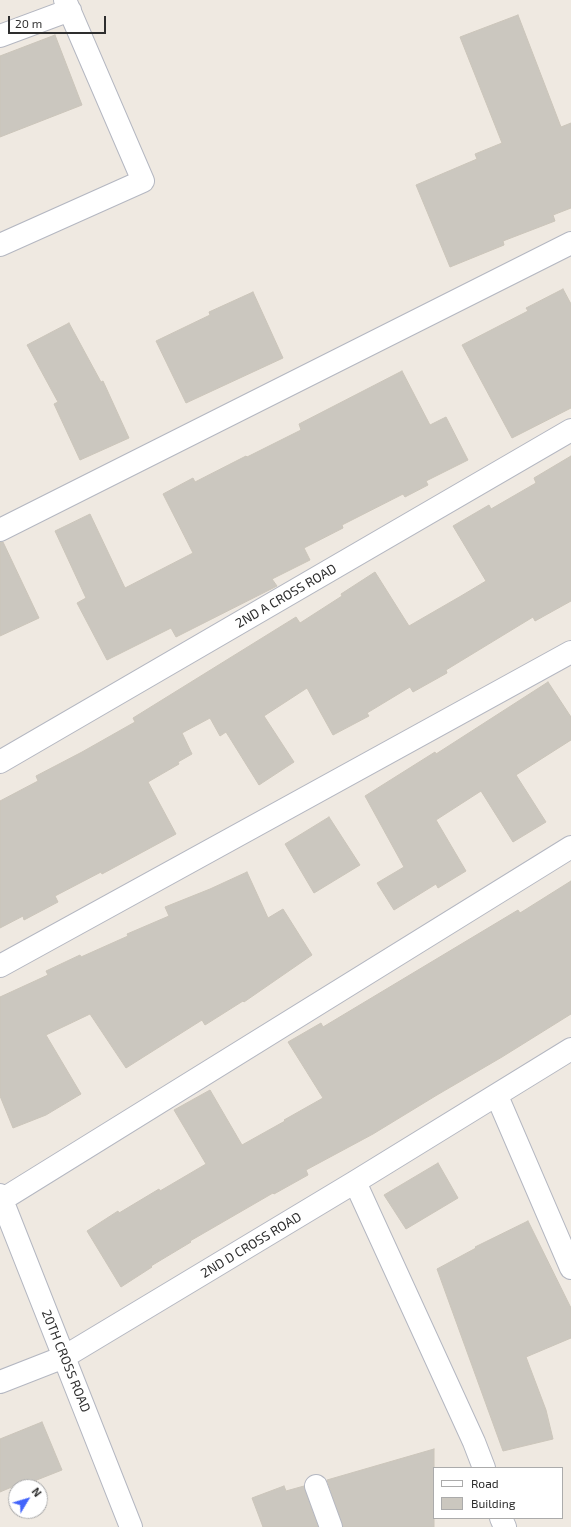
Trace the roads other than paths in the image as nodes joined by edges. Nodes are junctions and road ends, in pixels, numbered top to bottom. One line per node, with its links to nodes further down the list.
1 (67, 5): 2 (street); 4 (street)
2 (0, 36)
3 (571, 243): 6 (street)
4 (0, 245)
5 (571, 430): 8 (street, 2ND A CROSS ROAD)
6 (0, 530)
7 (571, 652): 10 (street)
8 (0, 762)
9 (571, 847): 14 (street)
10 (0, 966)
11 (571, 1050): 12 (street, 2ND D CROSS ROAD)
12 (497, 1096): 13 (street, 2ND D CROSS ROAD); 15 (street)
13 (355, 1182): 16 (street, 2ND D CROSS ROAD); 18 (street)
14 (1, 1199): 16 (street, 20TH CROSS ROAD)
15 (571, 1268)
16 (64, 1357): 17 (street, 2ND D CROSS ROAD); 20 (street, 20TH CROSS ROAD)
17 (0, 1382)
18 (484, 1467)
19 (316, 1486): 21 (street)
20 (131, 1527)
21 (331, 1527)

